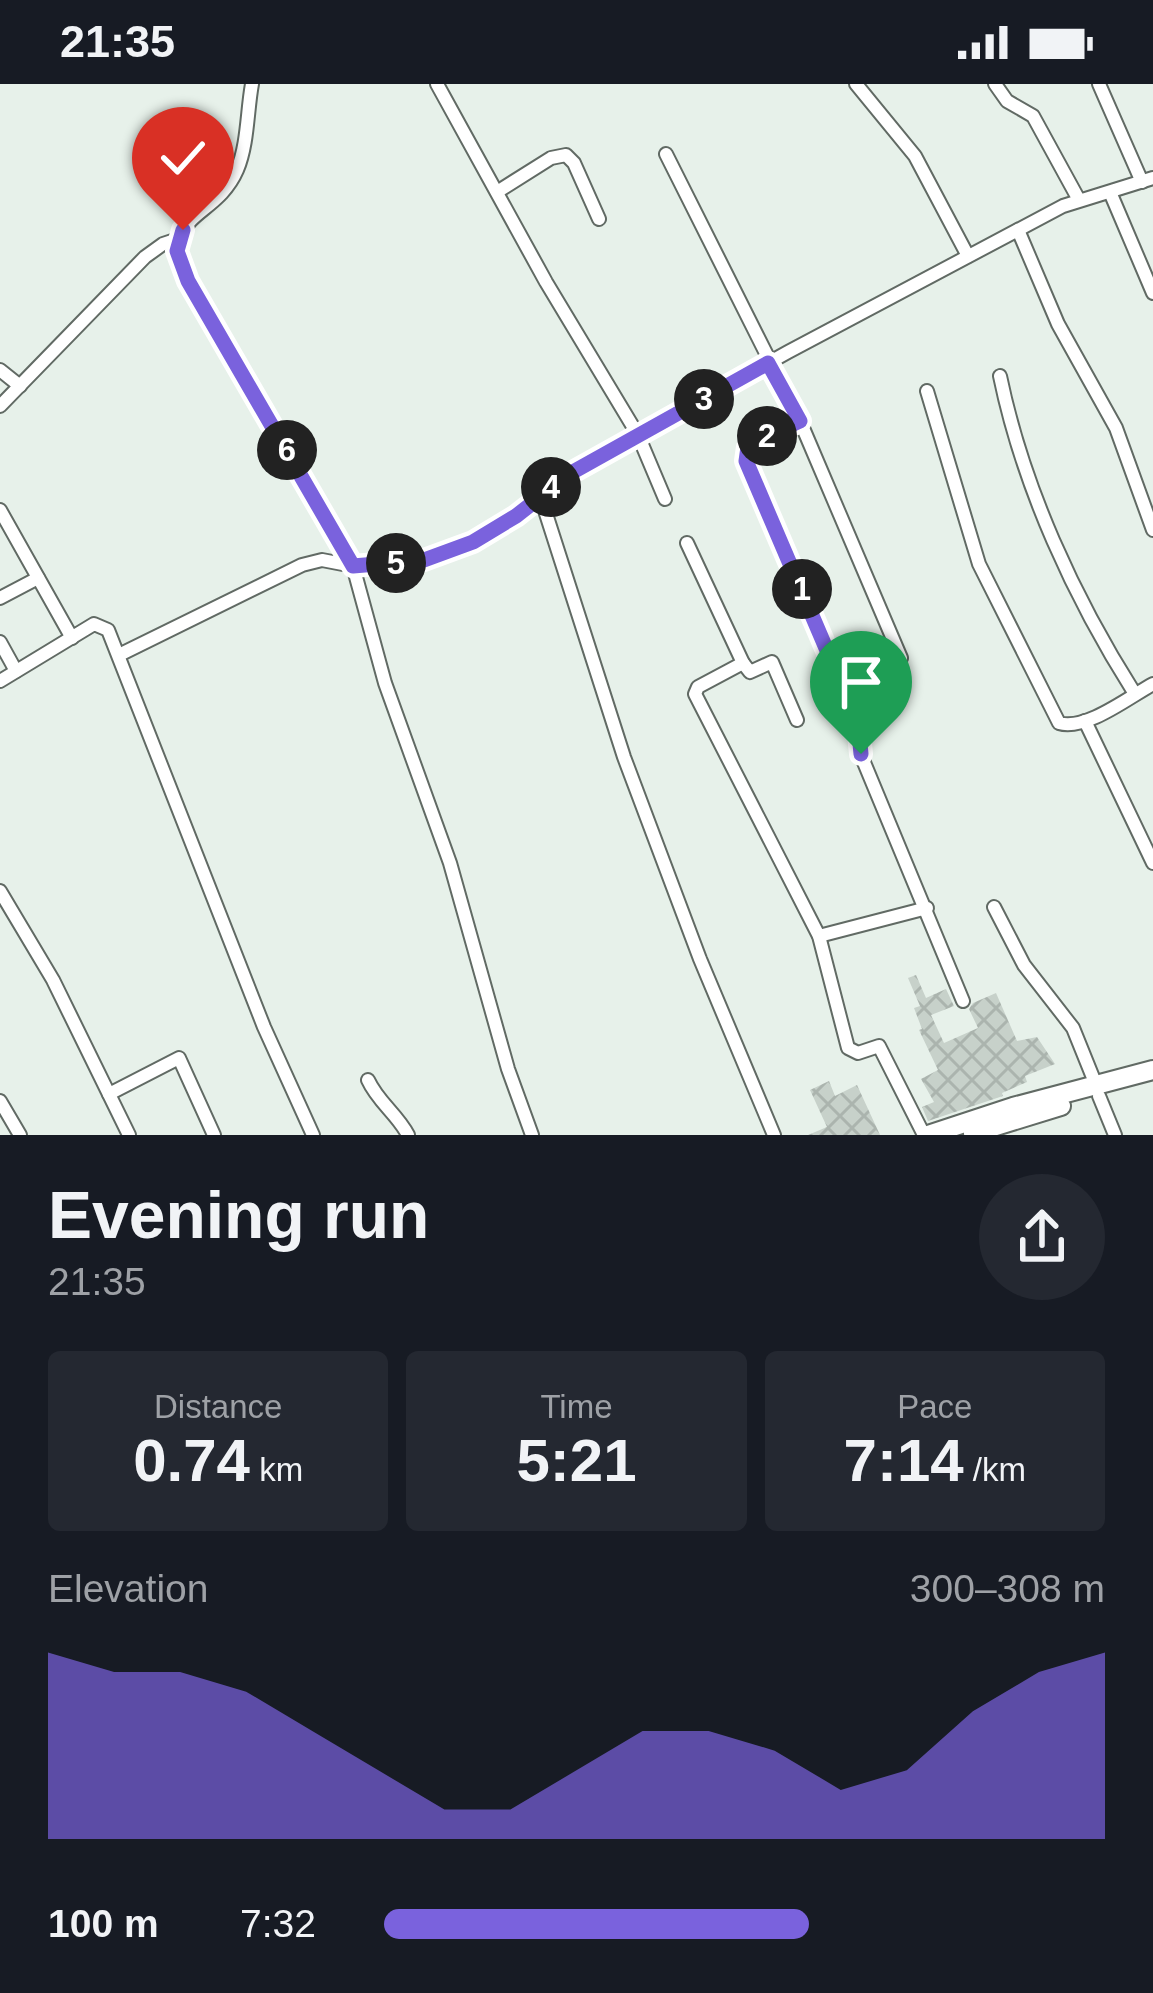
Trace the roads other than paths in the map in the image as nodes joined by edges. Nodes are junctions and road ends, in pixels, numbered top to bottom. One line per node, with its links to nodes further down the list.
1 (252, 84): 13 (street)
2 (437, 84): 8 (street)
3 (856, 84): 14 (street)
4 (994, 84): 10 (street)
5 (1099, 84): 7 (street)
6 (666, 154): 16 (street)
7 (1147, 180): 9 (street)
8 (497, 192): 11 (street); 23 (street)
9 (1110, 192): 10 (street); 15 (street)
10 (1079, 200): 12 (street)
11 (599, 219)
12 (1018, 230): 14 (street); 27 (street)
13 (178, 239): 19 (street); 29 (street)
14 (968, 256): 16 (street)
15 (1153, 293)
16 (768, 363): 22 (street); 23 (street)
17 (0, 370): 19 (street)
18 (1000, 376): 40 (street)
19 (20, 386): 21 (street)
20 (927, 391): 42 (street)
21 (0, 406)
22 (800, 421): 35 (street); 46 (street)
23 (638, 435): 24 (street); 25 (street)
24 (540, 495): 29 (street); 61 (street)
25 (665, 499)
26 (0, 510): 30 (street)
27 (1153, 530)
28 (687, 543): 36 (street)
29 (353, 566): 34 (street); 60 (street)
30 (38, 578): 31 (street); 32 (street)
31 (0, 598)
32 (72, 638): 34 (street); 37 (street)
33 (0, 642): 37 (street)
34 (119, 655): 58 (street)
35 (901, 658)
36 (743, 664): 41 (street); 47 (street)
37 (16, 671): 38 (street)
38 (0, 681)
39 (1153, 684): 40 (street)
40 (1135, 694): 42 (street)
41 (796, 720)
42 (1084, 721): 43 (street)
43 (1153, 863)
44 (0, 891): 53 (street)
45 (994, 907): 52 (street)
46 (927, 908): 47 (street); 48 (street)
47 (819, 936): 62 (street)
48 (963, 1001)
49 (1153, 1070): 52 (main road)
50 (368, 1080): 59 (street)
51 (1153, 1082): 52 (main road)
52 (1098, 1091): 62 (main road); 63 (main road); 64 (street)
53 (109, 1094): 56 (street); 57 (street)
54 (0, 1101): 55 (street)
55 (20, 1135)
56 (129, 1135)
57 (214, 1135)
58 (313, 1135)
59 (408, 1135)
60 (532, 1135)
61 (774, 1135)
62 (926, 1135)
63 (965, 1135)
64 (1115, 1135)

